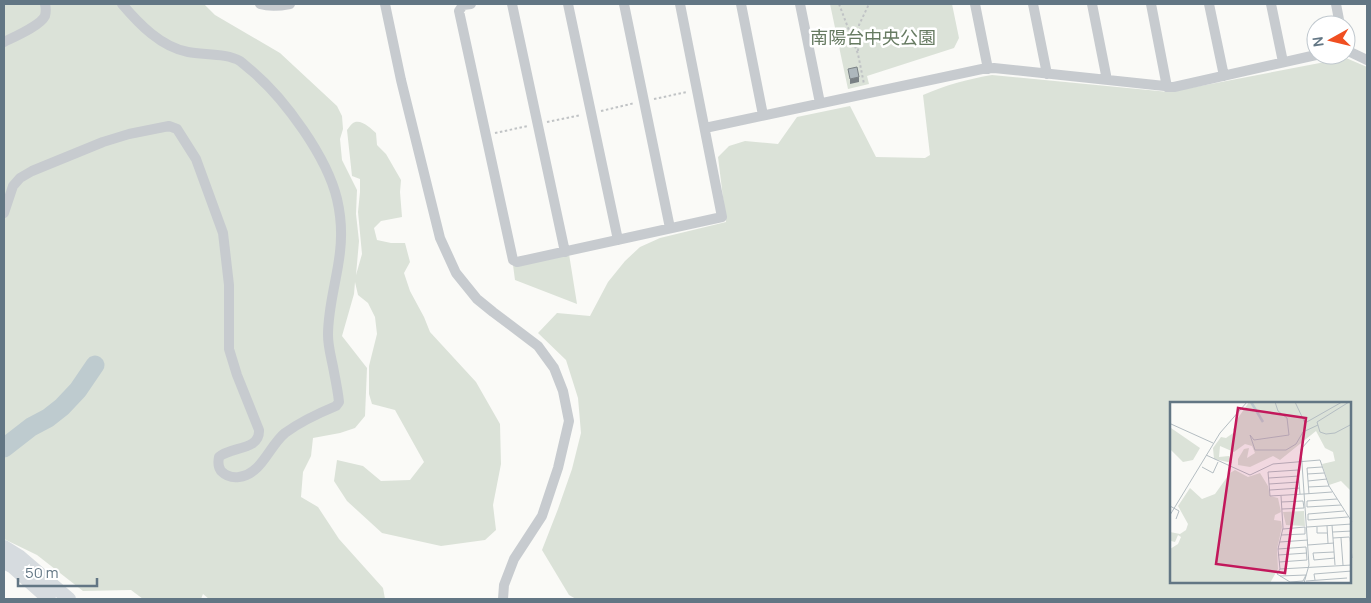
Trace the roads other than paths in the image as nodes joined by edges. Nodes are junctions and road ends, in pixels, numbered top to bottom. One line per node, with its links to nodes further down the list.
1 (45, 4): 19 (street)
2 (122, 4): 30 (street)
3 (260, 4): 4 (street)
4 (290, 4)
5 (385, 4): 38 (street)
6 (471, 4): 33 (street)
7 (512, 4): 33 (street)
8 (568, 4): 32 (street)
9 (624, 4): 31 (street)
10 (680, 4): 29 (street)
11 (741, 4): 28 (street)
12 (800, 4): 27 (street)
13 (975, 4): 22 (street)
14 (1033, 4): 23 (street)
15 (1092, 4): 25 (street)
16 (1151, 4): 26 (street)
17 (1209, 4): 24 (street)
18 (1270, 4): 21 (street)
19 (4, 42)
20 (1306, 57): 21 (street)
21 (1282, 62): 24 (street)
22 (988, 69): 23 (street); 27 (street)
23 (1047, 74): 25 (street)
24 (1224, 76): 26 (street)
25 (1107, 80): 26 (street)
26 (1167, 86)
27 (820, 104): 28 (street)
28 (763, 116): 29 (street)
29 (705, 128): 31 (street)
30 (4, 213)
31 (670, 228): 32 (street)
32 (618, 240): 33 (street)
33 (565, 252)
34 (4, 547): 37 (main road)
35 (4, 562): 36 (main road)
36 (48, 599)
37 (69, 599)
38 (503, 599)

